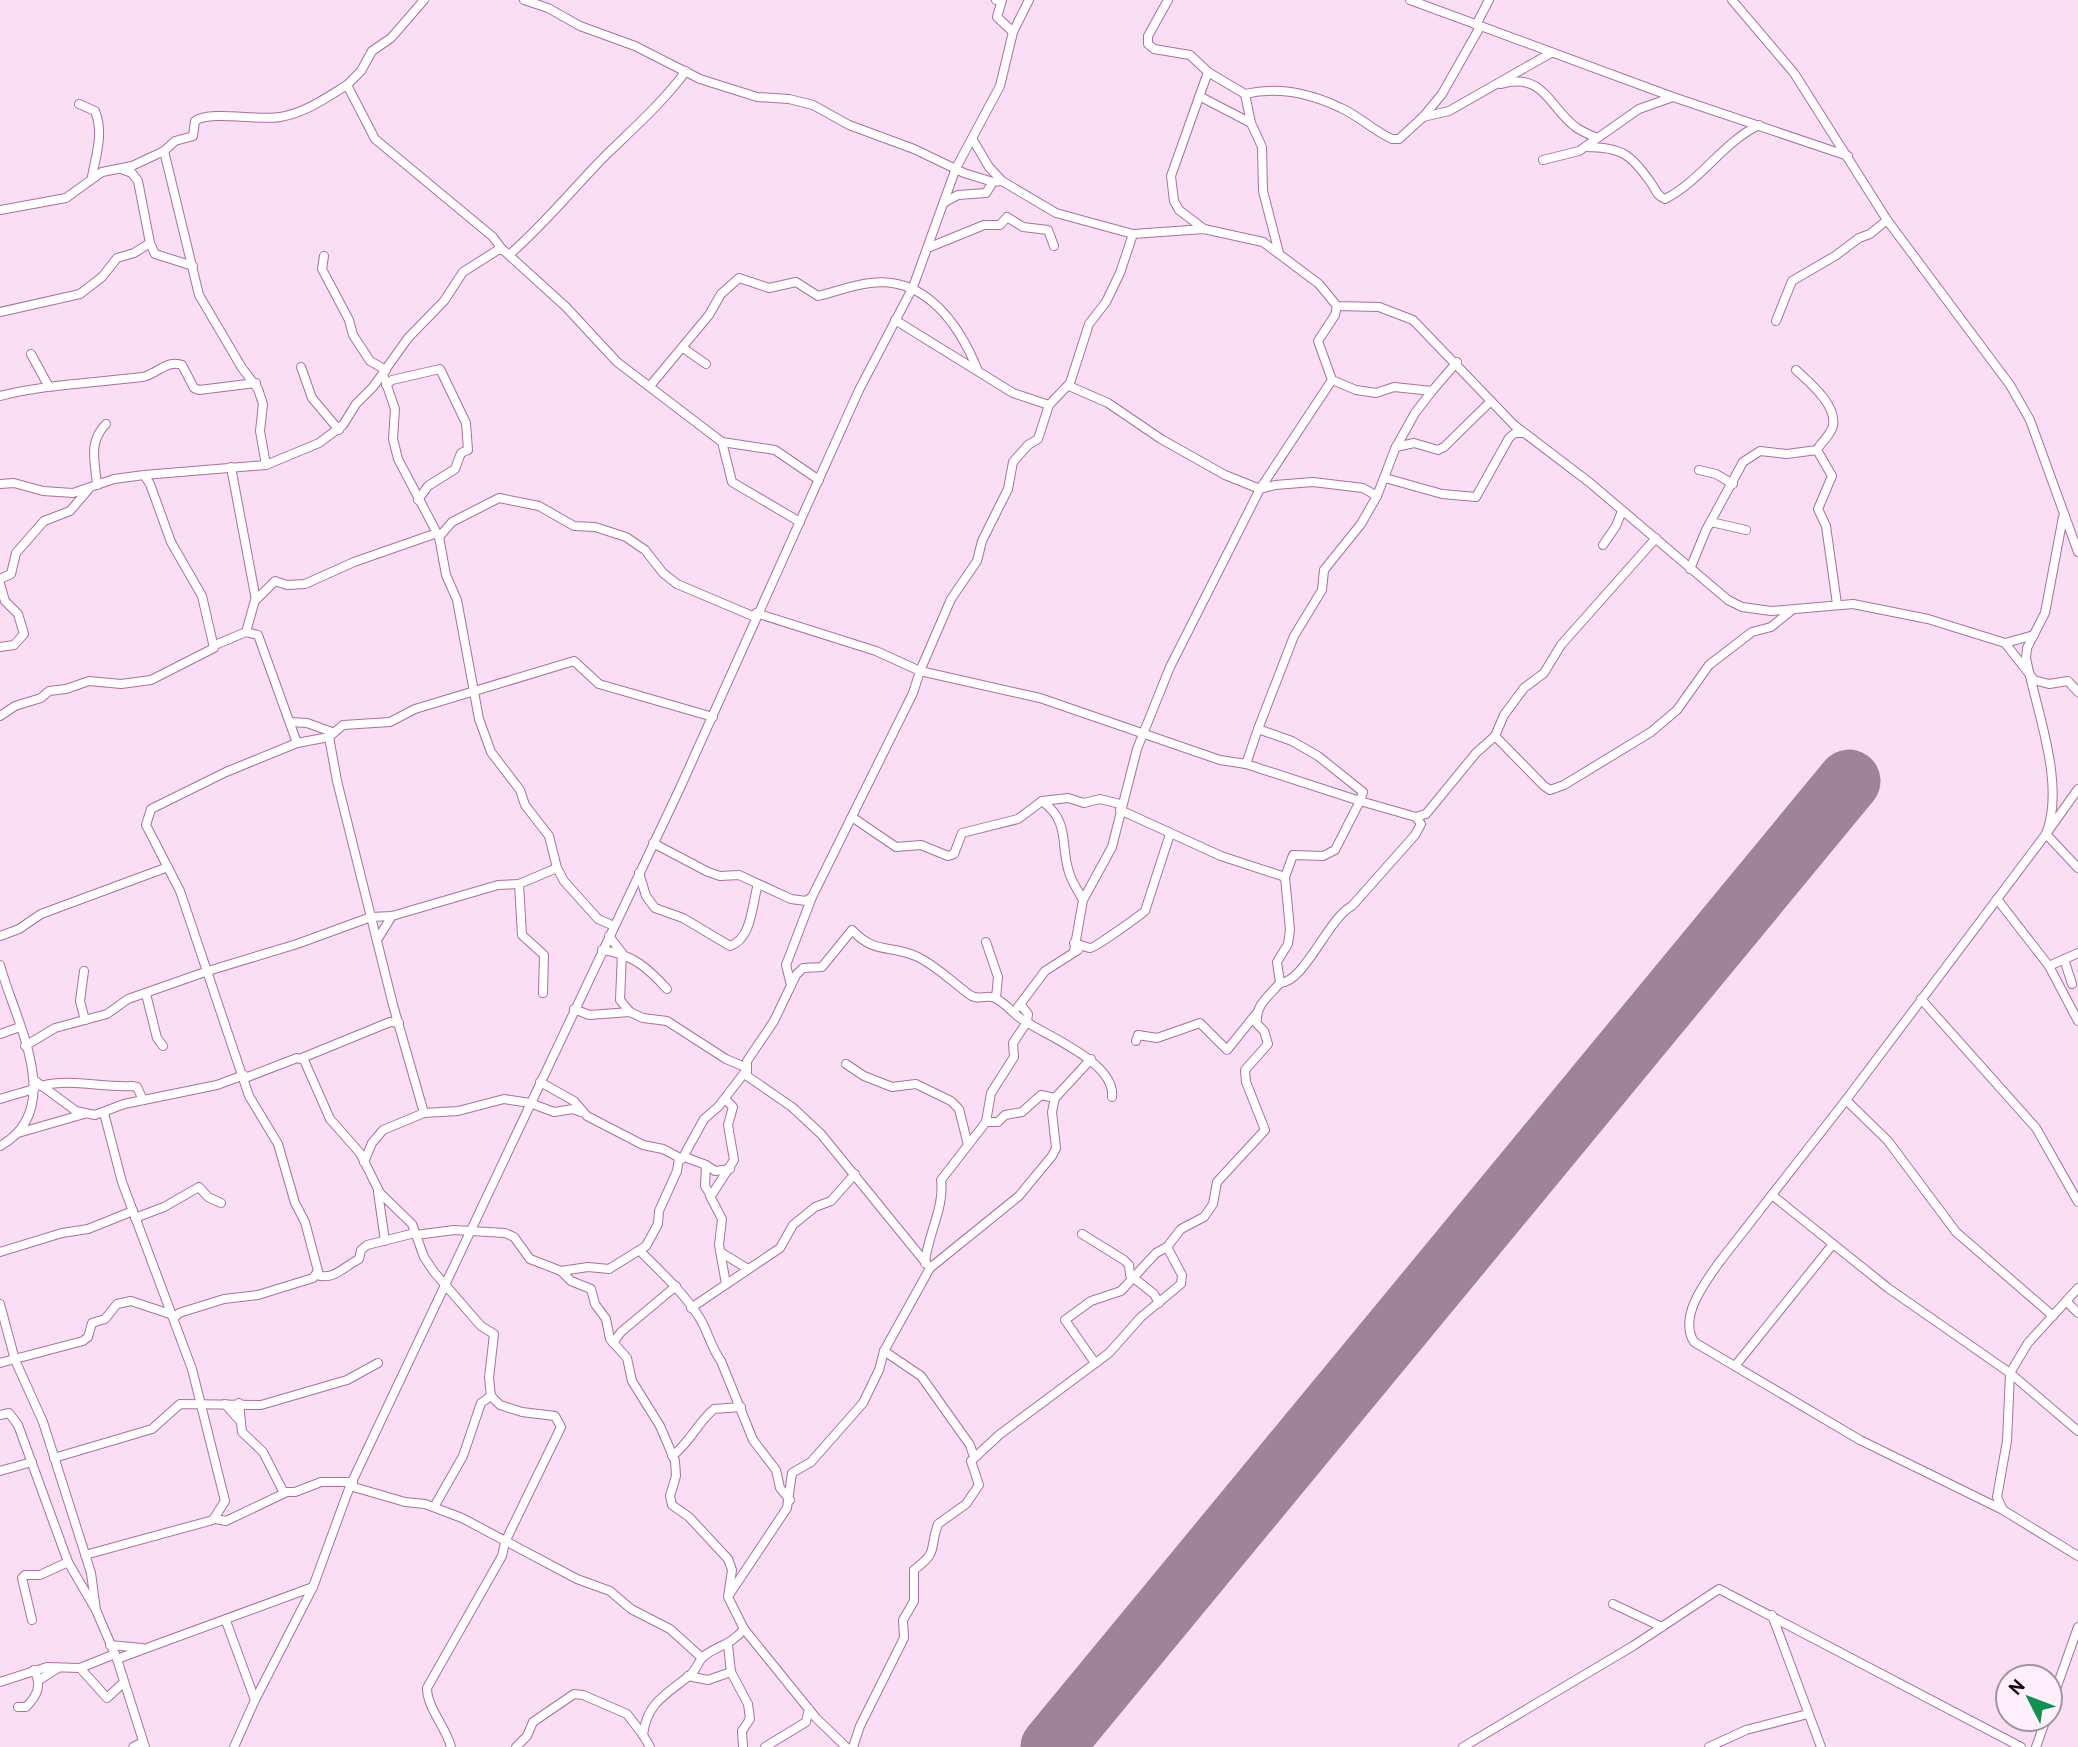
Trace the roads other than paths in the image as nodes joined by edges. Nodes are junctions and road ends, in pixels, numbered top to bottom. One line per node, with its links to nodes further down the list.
1 (424, 0): 14 (street)
2 (524, 0): 12 (street)
3 (1002, 0): 10 (street)
4 (1029, 0): 10 (street)
5 (1168, 0): 13 (street)
6 (1410, 0): 9 (street)
7 (1489, 0): 9 (street)
8 (1732, 0): 28 (street)
9 (1478, 26): 11 (street); 20 (street)
10 (1013, 32): 24 (street)
11 (1551, 53): 15 (street); 18 (street)
12 (687, 71): 30 (street); 44 (street)
13 (1208, 72): 16 (street); 17 (street)
14 (347, 85): 26 (street); 43 (street)
15 (1488, 88): 20 (street); 23 (street)
16 (1245, 94): 20 (street); 21 (street)
17 (1202, 97): 21 (street); 38 (street)
18 (1673, 97): 22 (street); 23 (street)
19 (79, 104): 33 (street)
20 (1423, 117)
21 (1251, 123): 45 (street)
22 (1759, 125): 25 (street); 28 (street)
23 (1597, 138): 25 (street)
24 (973, 140): 30 (street); 34 (street)
25 (1586, 147): 29 (street)
26 (164, 150): 27 (street); 32 (street)
27 (153, 155): 31 (street); 32 (street)
28 (1848, 156): 37 (street)
29 (1543, 160)
30 (956, 168): 34 (street); 35 (street)
31 (121, 169): 33 (street); 40 (street)
32 (168, 171): 47 (street)
33 (92, 177): 36 (street)
34 (997, 182): 35 (street); 39 (street)
35 (945, 202): 42 (street)
36 (0, 210)
37 (1887, 220): 52 (street); 91 (street)
38 (1203, 229): 39 (street); 45 (street)
39 (1133, 234): 65 (street)
40 (150, 243): 47 (street); 50 (street)
41 (1054, 246): 42 (street)
42 (930, 247): 48 (street)
43 (501, 248): 44 (street); 60 (street)
44 (510, 254): 64 (street)
45 (1279, 254): 49 (street)
46 (324, 256): 60 (street)
47 (193, 266): 62 (street)
48 (913, 287): 51 (street); 53 (street); 59 (street)
49 (1337, 306): 55 (street); 61 (street)
50 (0, 312)
51 (895, 320): 59 (street); 82 (street)
52 (1776, 321)
53 (683, 348): 56 (street); 64 (street)
54 (31, 354): 66 (street)
55 (1457, 362): 67 (street); 69 (street)
56 (706, 364)
57 (301, 368): 72 (street)
58 (1796, 370): 76 (street)
59 (978, 371): 70 (street)
60 (384, 372): 63 (street); 72 (street)
61 (1332, 380): 67 (street); 86 (street)
62 (256, 383): 66 (street); 77 (street)
63 (386, 385): 89 (street); 89 (street)
64 (650, 386): 74 (street)
65 (1069, 386): 70 (street); 86 (street)
66 (49, 387): 68 (street)
67 (1432, 391): 75 (street)
68 (0, 396)
69 (1491, 401): 73 (street); 75 (street)
70 (1049, 405): 113 (street)
71 (106, 424): 85 (street)
72 (339, 430): 77 (street)
73 (1524, 433): 81 (street); 90 (street)
74 (722, 442): 82 (street); 93 (street)
75 (1396, 447): 81 (street)
76 (1817, 450): 84 (street); 105 (street)
77 (266, 465): 78 (street)
78 (231, 467): 80 (street); 104 (street)
79 (1699, 470): 84 (street)
80 (144, 475): 85 (street); 111 (street)
81 (1385, 478): 88 (street)
82 (820, 480): 93 (street)
83 (0, 484): 87 (street)
84 (1733, 484): 94 (street)
85 (97, 485): 87 (street)
86 (1260, 489): 88 (street); 121 (street)
87 (88, 490): 103 (street)
88 (1377, 492): 120 (street)
89 (418, 500): 95 (street)
90 (1622, 511): 99 (street); 100 (street)
91 (2063, 517): 97 (street); 109 (street)
92 (452, 522): 95 (street); 98 (street); 107 (street)
93 (800, 522): 107 (street)
94 (1711, 522): 96 (street); 102 (street)
95 (432, 523): 98 (street)
96 (1746, 530)
97 (2074, 534): 101 (street)
98 (438, 535): 104 (street); 115 (street)
99 (1656, 538): 102 (street); 123 (street)
100 (1603, 545)
101 (2078, 552)
102 (1690, 569): 106 (street)
103 (0, 581): 112 (street)
104 (255, 600): 108 (street)
105 (1837, 604): 106 (street); 110 (street)
106 (1792, 610): 123 (street)
107 (755, 615): 113 (street); 118 (street)
108 (246, 632): 111 (street); 119 (street)
109 (2034, 635): 110 (street); 114 (street)
110 (2005, 643): 114 (street)
111 (215, 645): 117 (street)
112 (0, 647)
113 (920, 671): 121 (street); 130 (street)
114 (2028, 677): 116 (street); 133 (street)
115 (473, 691): 118 (street); 122 (street); 136 (street)
116 (2078, 692)
117 (0, 716)
118 (713, 717): 134 (street)
119 (291, 722): 122 (street); 124 (street)
120 (1258, 729): 125 (street); 128 (street)
121 (1143, 733): 125 (street); 129 (street)
122 (330, 734): 124 (street); 146 (street)
123 (1495, 736): 131 (street)
124 (297, 743): 135 (street)
125 (1247, 764): 128 (street)
126 (2078, 789): 133 (street)
127 (1042, 801): 129 (street); 130 (street); 144 (street)
128 (1360, 801): 131 (street); 139 (street)
129 (1120, 807): 132 (street); 144 (street)
130 (852, 817): 142 (street)
131 (1418, 821): 161 (street)
132 (1170, 834): 139 (street); 152 (street)
133 (2046, 834): 137 (street); 143 (street)
134 (653, 843): 138 (street); 141 (street)
135 (168, 867): 148 (street); 160 (street)
136 (557, 868): 140 (street); 147 (street)
137 (2078, 868)
138 (639, 873): 141 (street); 147 (street)
139 (1285, 877): 161 (street)
140 (519, 884): 145 (street); 165 (street)
141 (758, 884): 142 (street)
142 (812, 897): 163 (street)
143 (1997, 899): 158 (street); 168 (street)
144 (1083, 900): 152 (street)
145 (392, 916): 146 (street); 150 (street)
146 (371, 917): 150 (street); 160 (street)
147 (614, 926): 149 (street)
148 (0, 936)
149 (609, 936): 153 (street); 154 (street)
150 (377, 940): 177 (street)
151 (986, 942): 167 (street)
152 (1074, 947): 169 (street)
153 (602, 950): 154 (street); 170 (street)
154 (622, 953): 164 (street); 172 (street)
155 (2078, 953): 156 (street)
156 (2064, 960): 158 (street); 162 (street)
157 (0, 965): 178 (street)
158 (2049, 966): 176 (street)
159 (83, 971): 174 (street)
160 (208, 971): 166 (street); 187 (street)
161 (1280, 983): 173 (street)
162 (2073, 984)
163 (791, 985): 167 (street); 186 (street)
164 (667, 989)
165 (543, 993)
166 (146, 994): 174 (street); 182 (street)
167 (996, 998): 171 (street)
168 (1921, 999): 195 (street); 213 (street)
169 (1021, 1005): 171 (street); 175 (street)
170 (574, 1009): 172 (street); 188 (street)
171 (1012, 1009): 175 (street)
172 (631, 1012): 186 (street)
173 (1256, 1014): 180 (street); 221 (street)
174 (85, 1020): 181 (street)
175 (1027, 1021): 184 (street); 201 (street)
176 (2078, 1021)
177 (394, 1022): 183 (street); 198 (street)
178 (20, 1027): 179 (street); 181 (street)
179 (0, 1034)
180 (1136, 1041)
181 (26, 1046): 189 (street)
182 (163, 1046)
183 (302, 1058): 187 (street); 206 (street)
184 (1086, 1060): 190 (street); 191 (street)
185 (846, 1064): 203 (street)
186 (745, 1069): 193 (street); 209 (street)
187 (243, 1079): 194 (street); 228 (street)
188 (540, 1082): 196 (street); 197 (street)
189 (37, 1085): 192 (street); 194 (street); 200 (street); 202 (street)
190 (1112, 1097)
191 (1055, 1098): 201 (street); 225 (street)
192 (0, 1099)
193 (725, 1099): 205 (street); 208 (street)
194 (143, 1100): 199 (street)
195 (1846, 1100): 211 (street); 240 (street)
196 (530, 1103): 197 (street); 198 (street); 216 (street)
197 (581, 1111): 205 (street)
198 (424, 1112): 206 (street)
199 (104, 1113): 200 (street); 215 (street)
200 (84, 1115): 202 (street)
201 (986, 1122): 203 (street)
202 (18, 1133): 204 (street)
203 (968, 1145): 225 (street)
204 (0, 1146)
205 (682, 1157): 207 (street); 222 (street)
206 (364, 1162): 210 (street)
207 (705, 1164): 208 (street); 212 (street)
208 (730, 1169): 212 (street)
209 (855, 1174): 225 (street); 226 (street)
210 (377, 1189): 217 (street); 219 (street)
211 (1772, 1195): 220 (street); 248 (street)
212 (710, 1196): 224 (street)
213 (2078, 1202)
214 (221, 1203): 215 (street)
215 (134, 1215): 223 (street); 238 (street)
216 (471, 1230): 217 (street); 227 (street); 230 (street)
217 (415, 1234): 219 (street); 230 (street)
218 (1082, 1234): 229 (street)
219 (385, 1241): 228 (street)
220 (1833, 1244): 248 (street); 250 (street)
221 (1167, 1247): 229 (street); 235 (street)
222 (640, 1251): 227 (street); 232 (street)
223 (0, 1252)
224 (723, 1253): 226 (street); 231 (street)
225 (928, 1265): 242 (street)
226 (748, 1269): 231 (street)
227 (561, 1271): 241 (street)
228 (317, 1275): 238 (street)
229 (1135, 1279): 235 (street); 247 (street)
230 (446, 1284): 251 (street); 264 (street)
231 (726, 1284): 237 (street)
232 (676, 1286): 237 (street); 241 (street)
233 (2078, 1288): 234 (street)
234 (2066, 1301): 239 (street); 240 (street)
235 (1159, 1303): 247 (street)
236 (0, 1304): 244 (street)
237 (691, 1308): 255 (street)
238 (174, 1313): 244 (street); 254 (street)
239 (2078, 1313)
240 (2053, 1316): 250 (street)
241 (613, 1343): 259 (street)
242 (884, 1351): 243 (street); 249 (street)
243 (893, 1358): 249 (street); 260 (street)
244 (15, 1360): 245 (street); 261 (street)
245 (0, 1363)
246 (378, 1363): 252 (street)
247 (1095, 1363): 260 (street)
248 (1735, 1366): 268 (street)
249 (879, 1370): 266 (street)
250 (2010, 1373): 258 (street); 268 (street)
251 (491, 1395): 267 (street); 270 (street)
252 (239, 1403): 253 (street); 257 (street)
253 (225, 1404): 254 (street); 257 (street)
254 (202, 1405): 261 (street); 269 (street)
255 (741, 1407): 259 (street); 266 (street)
256 (0, 1415): 262 (street)
257 (241, 1422): 265 (street)
258 (2078, 1431)
259 (672, 1456): 275 (street)
260 (974, 1457): 314 (street)
261 (54, 1458): 271 (street)
262 (32, 1462): 263 (street); 273 (street)
263 (0, 1471)
264 (352, 1484): 265 (street); 267 (street); 274 (street)
265 (284, 1493): 269 (street)
266 (790, 1500): 275 (street)
267 (434, 1507): 270 (street)
268 (2003, 1510): 272 (street)
269 (216, 1519): 271 (street)
270 (506, 1542): 288 (street); 308 (street)
271 (85, 1555): 277 (street)
272 (2078, 1556)
273 (68, 1562): 277 (street); 279 (street)
274 (313, 1587): 280 (street); 298 (street)
275 (727, 1598): 283 (street)
276 (1613, 1604): 282 (street)
277 (96, 1610): 284 (street)
278 (1772, 1615): 282 (street); 301 (street); 318 (street)
279 (32, 1620)
280 (226, 1620): 286 (street); 298 (street)
281 (2078, 1627): 289 (street)
282 (1662, 1628): 315 (street)
283 (744, 1629): 285 (street); 300 (street)
284 (110, 1645): 286 (street); 287 (street)
285 (728, 1645): 288 (street); 293 (street)
286 (142, 1648): 287 (street)
287 (116, 1656): 291 (street); 297 (street)
288 (702, 1658): 294 (street)
289 (2064, 1666)
290 (58, 1668): 291 (street); 292 (street); 295 (street)
291 (80, 1668): 297 (street)
292 (34, 1670): 295 (street); 296 (street)
293 (730, 1672): 294 (street); 311 (street)
294 (688, 1676): 304 (street)
295 (39, 1680): 299 (street)
296 (0, 1682)
297 (122, 1684): 305 (street)
298 (255, 1700): 307 (street)
299 (18, 1707)
300 (809, 1709): 302 (street); 303 (street)
301 (1808, 1714): 316 (street); 317 (street)
302 (816, 1718): 303 (street); 313 (street)
303 (806, 1722): 312 (street)
304 (643, 1735): 309 (street); 310 (street)
305 (144, 1745): 306 (street)
306 (133, 1747)
307 (234, 1747)
308 (451, 1747)
309 (516, 1747)
310 (650, 1747)
311 (743, 1747)
312 (765, 1747)
313 (846, 1747)
314 (853, 1747)
315 (1463, 1747)
316 (1709, 1747)
317 (1821, 1747)
318 (2021, 1747)

